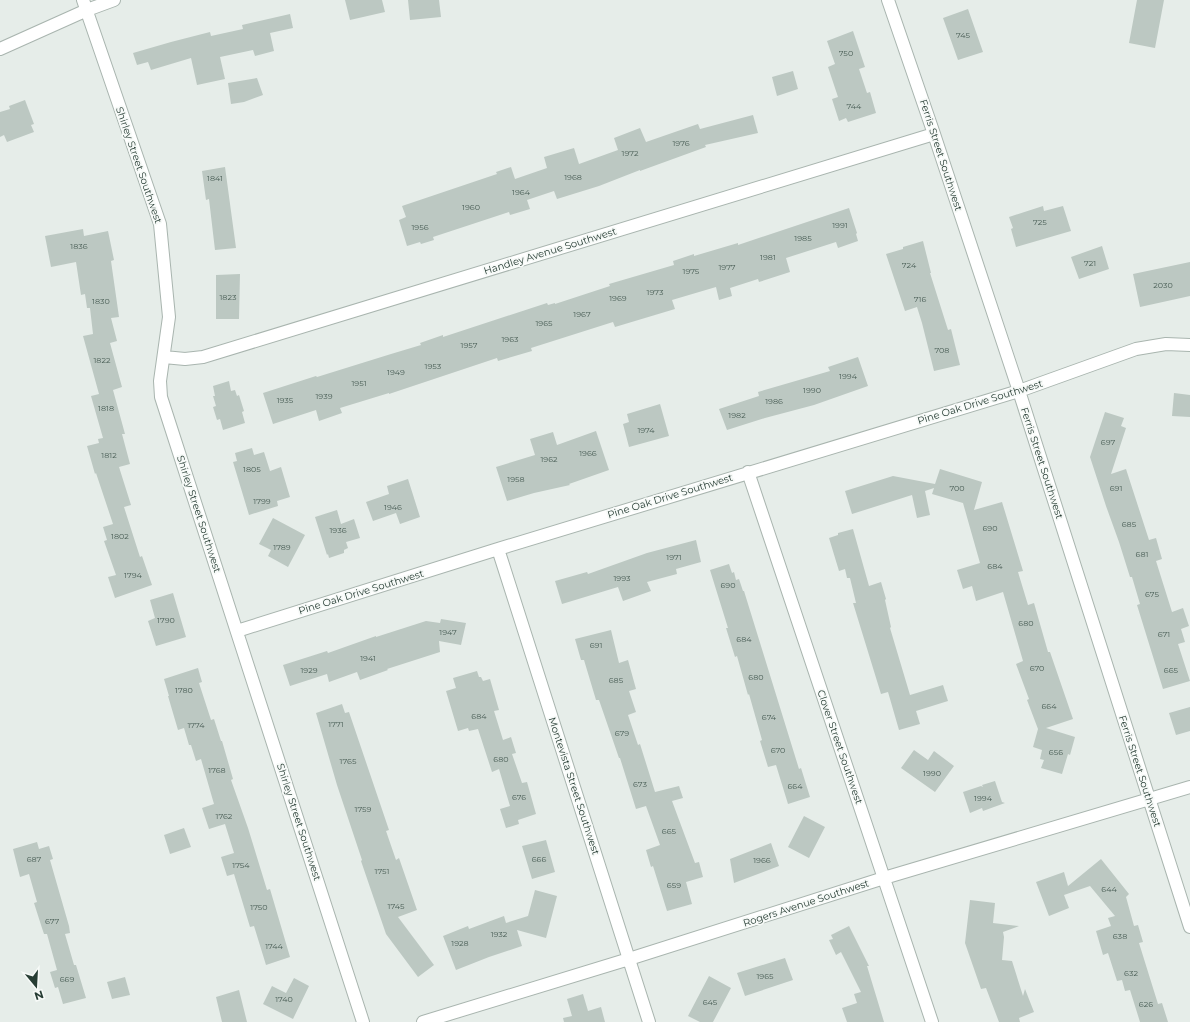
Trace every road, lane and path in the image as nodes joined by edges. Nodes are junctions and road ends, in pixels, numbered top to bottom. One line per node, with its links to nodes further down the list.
1 (114, 0): 3 (street)
2 (888, 0): 5 (street, Ferris Street Southwest)
3 (85, 5): 4 (street); 7 (street, Shirley Street Southwest)
4 (0, 49)
5 (934, 134): 7 (street, Handley Avenue Southwest); 8 (street, Ferris Street Southwest)
6 (1190, 345): 8 (street, Pine Oak Drive Southwest)
7 (164, 357): 11 (street, Shirley Street Southwest)
8 (1019, 391): 9 (street, Pine Oak Drive Southwest); 13 (street, Ferris Street Southwest)
9 (748, 472): 10 (street, Pine Oak Drive Southwest); 14 (street, Clover Street Southwest)
10 (498, 549): 11 (street, Pine Oak Drive Southwest); 16 (street, Montevista Street Southwest)
11 (237, 631): 17 (street, Shirley Street Southwest)
12 (1190, 787): 13 (street, Rogers Avenue Southwest)
13 (1149, 800): 14 (street, Rogers Avenue Southwest); 15 (street, Ferris Street Southwest)
14 (884, 878): 16 (street, Rogers Avenue Southwest); 20 (street, Clover Street Southwest)
15 (1190, 927)
16 (629, 959): 18 (street, Rogers Avenue Southwest); 19 (street, Montevista Street Southwest)
17 (363, 1022)
18 (422, 1022)
19 (649, 1022)
20 (932, 1022)

